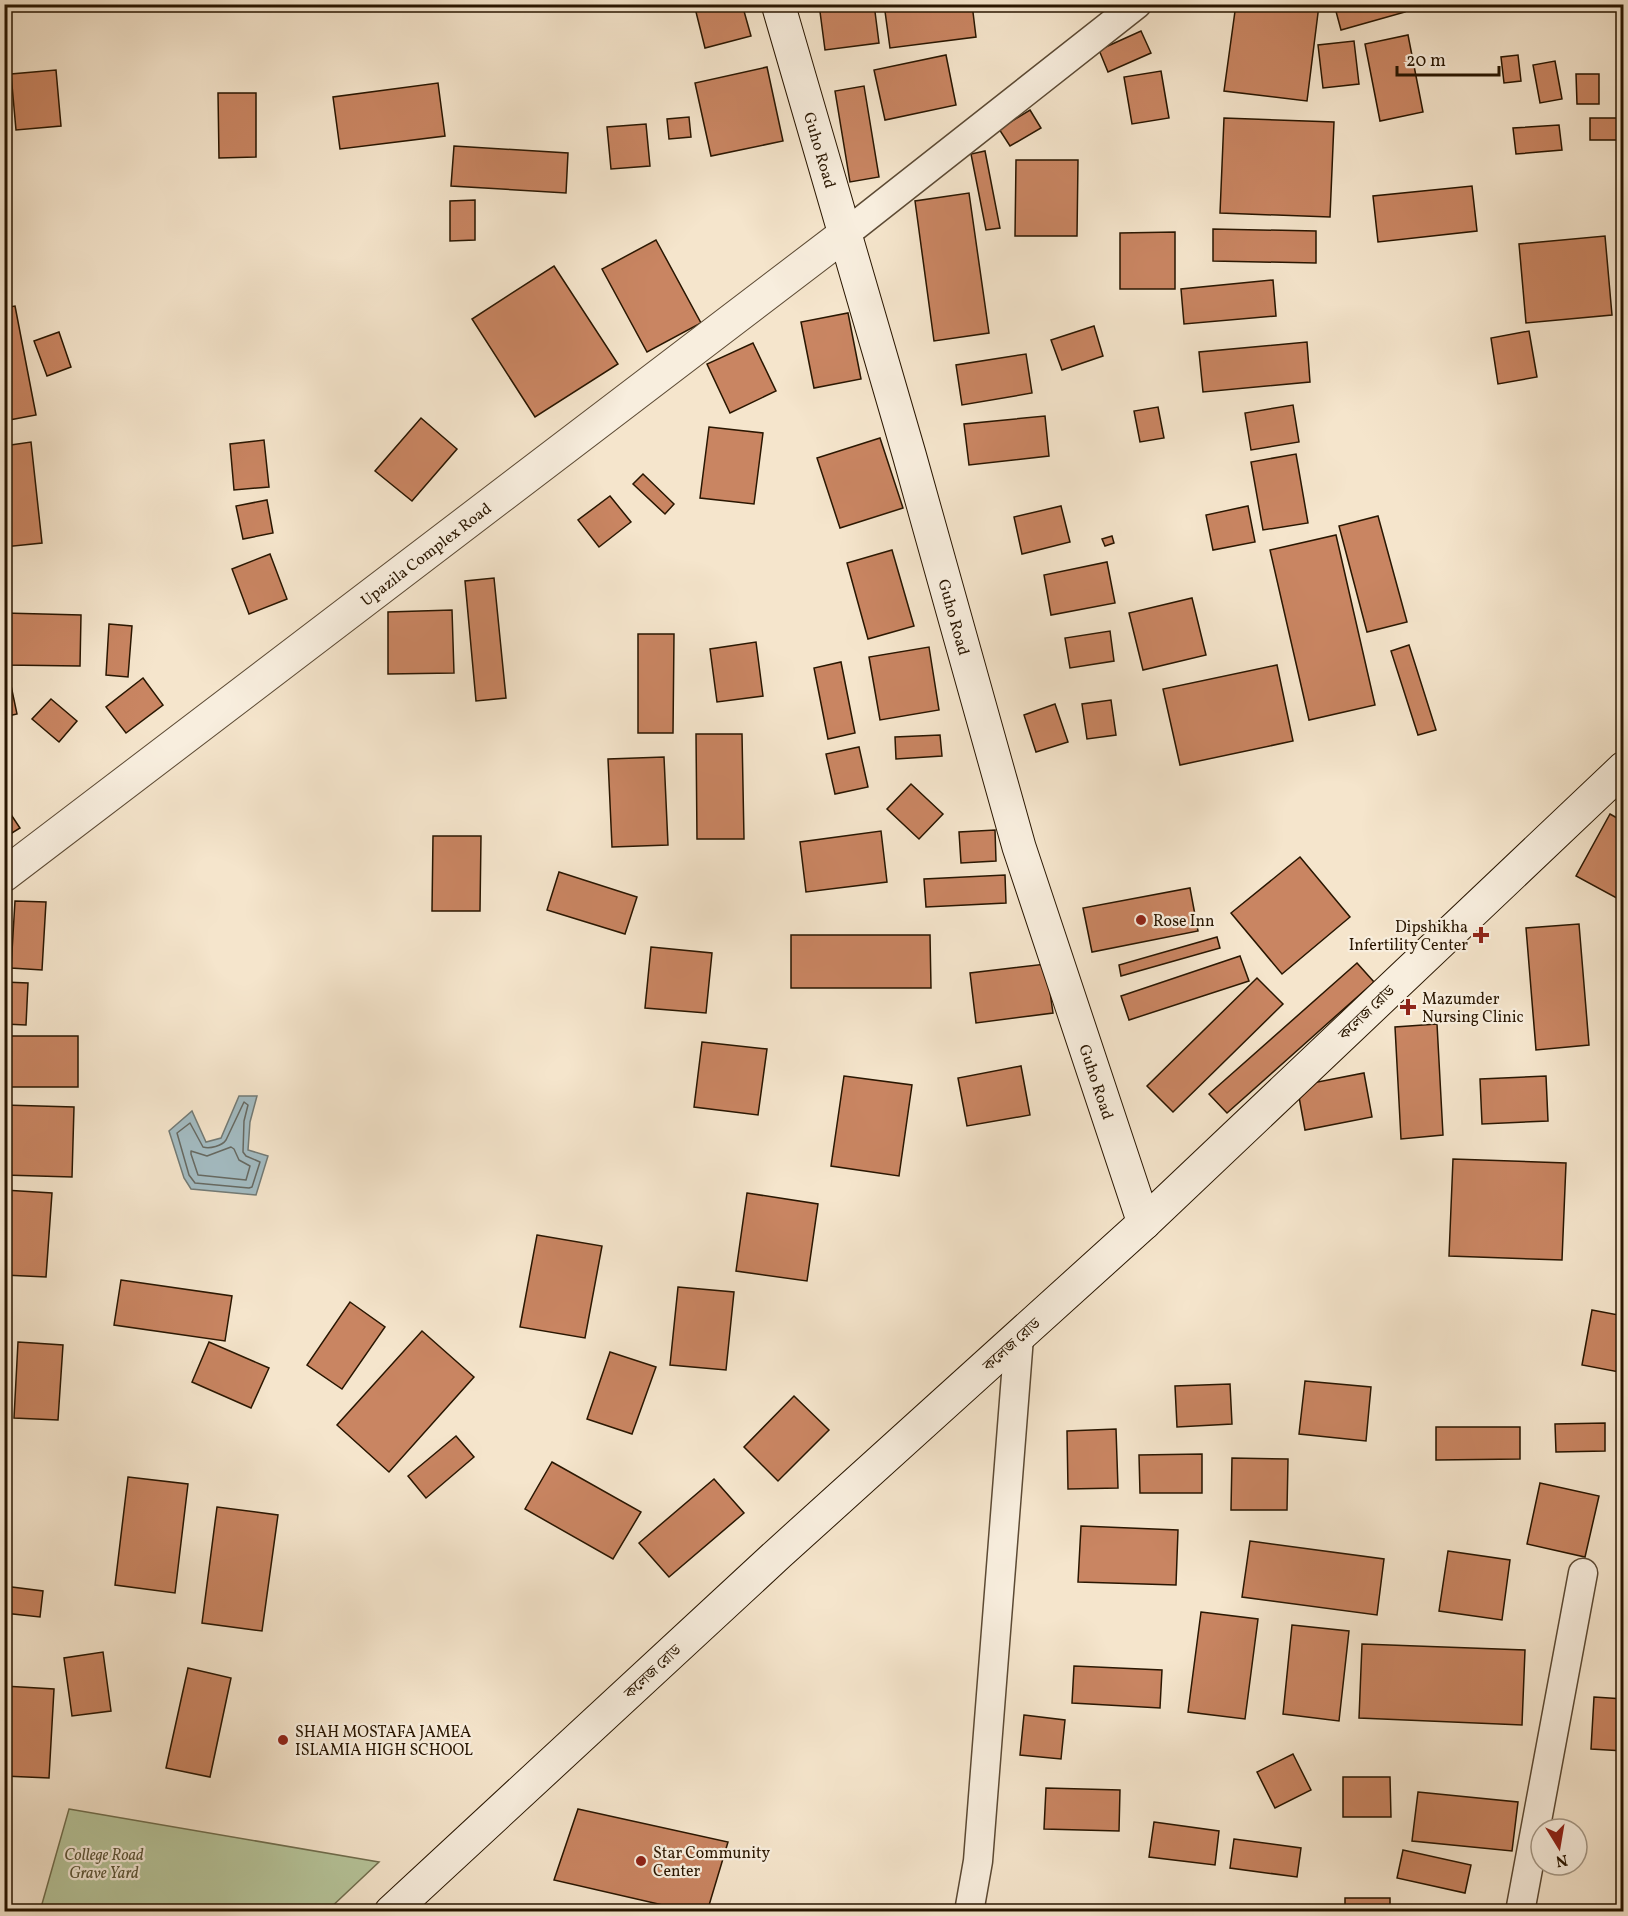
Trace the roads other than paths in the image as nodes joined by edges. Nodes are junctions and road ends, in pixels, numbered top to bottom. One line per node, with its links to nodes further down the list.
1 (778, 4): 3 (main road, Guho Road)
2 (1137, 4): 3 (street)
3 (845, 234): 5 (main road, Upazila Complex Road); 6 (main road, Guho Road)
4 (1623, 768): 6 (main road, কলেজ রোড)
5 (4, 875)
6 (1144, 1223): 7 (main road, কলেজ রোড)
7 (1019, 1337): 9 (main road, কলেজ রোড); 10 (street)
8 (1583, 1573): 11 (street)
9 (391, 1911)
10 (969, 1911)
11 (1520, 1911)

